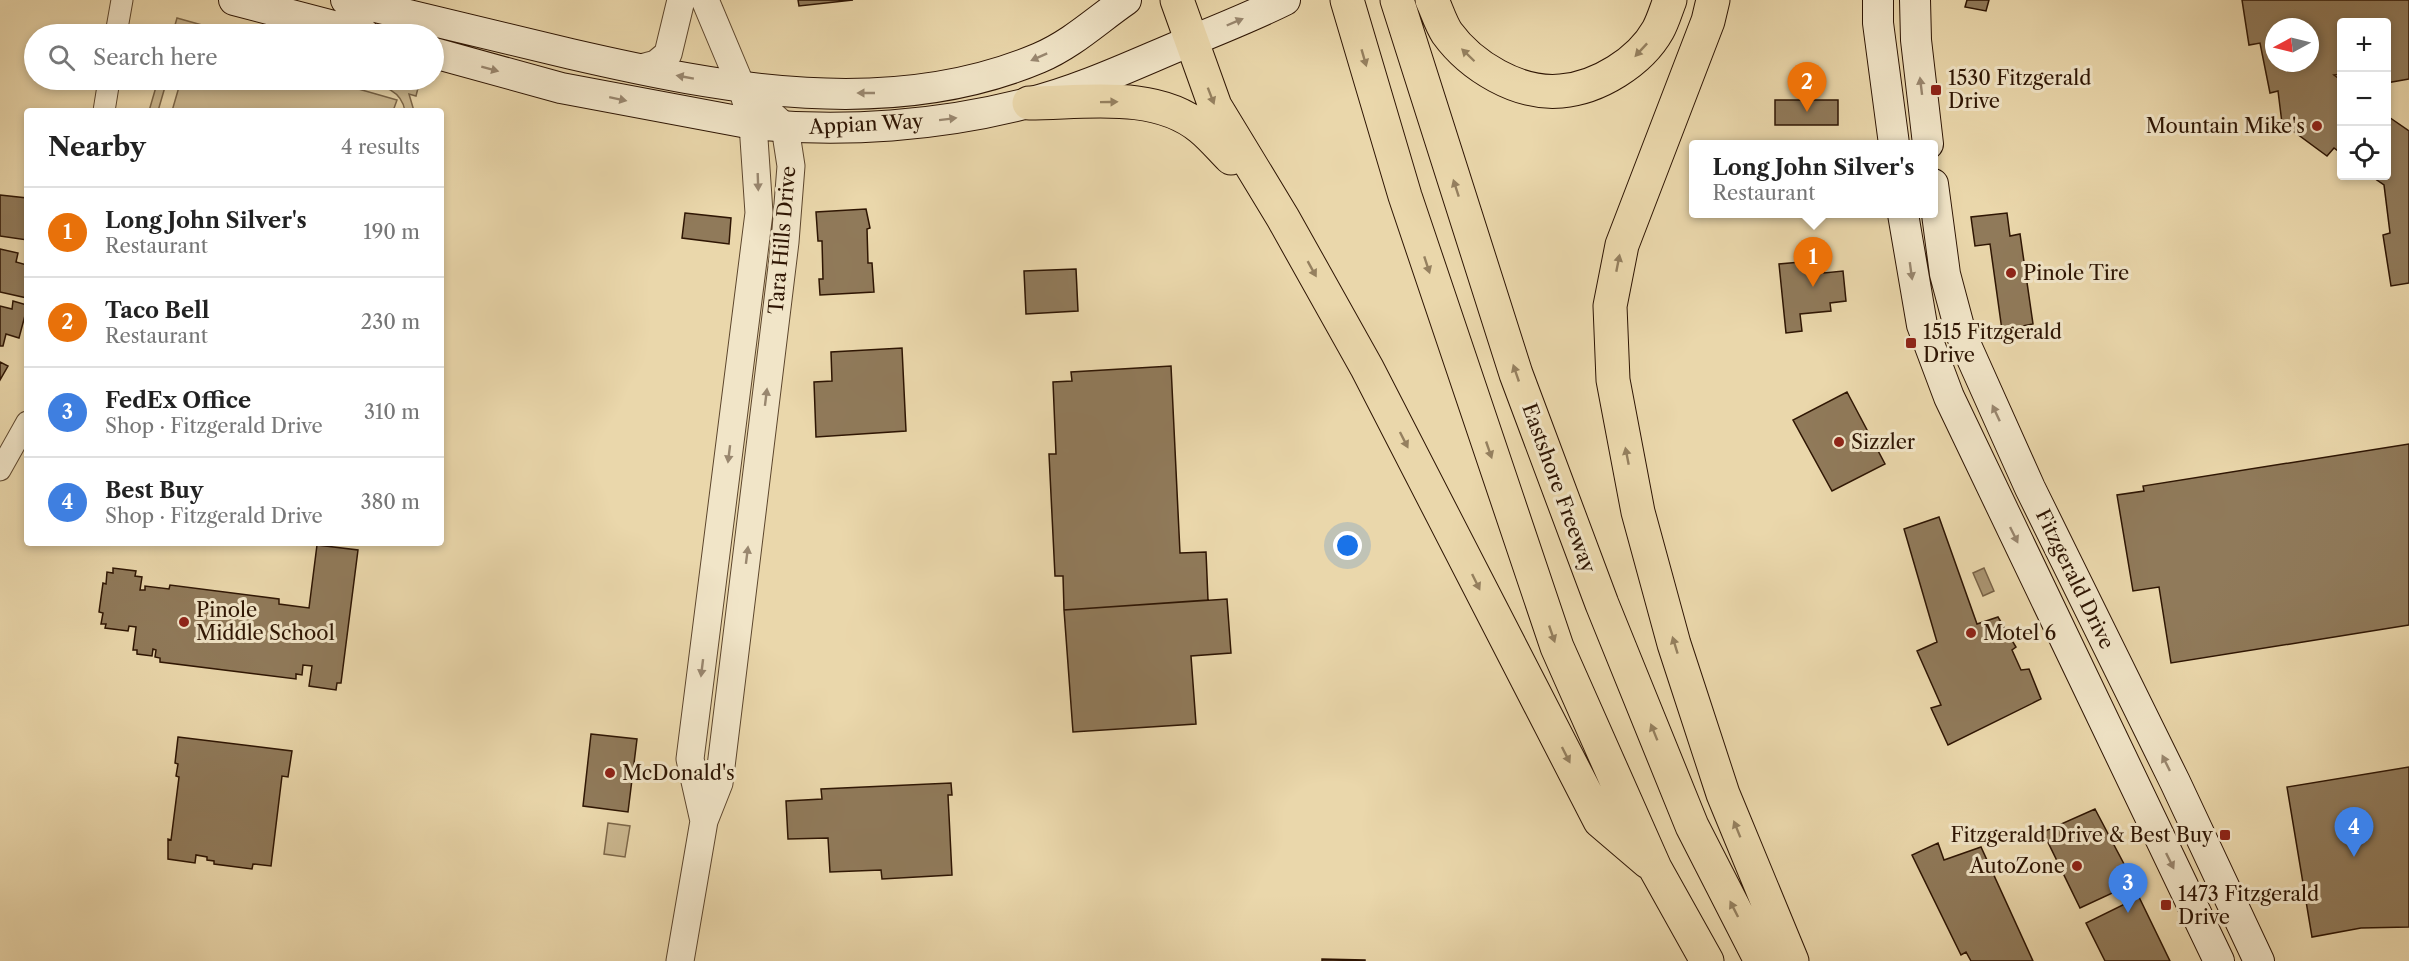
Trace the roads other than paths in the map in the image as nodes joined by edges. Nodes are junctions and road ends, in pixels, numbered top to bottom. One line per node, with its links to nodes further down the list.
1 (122, 0): 16 (street)
2 (234, 0): 17 (main road)
3 (346, 0): 20 (main road, Appian Way)
4 (681, 0): 20 (street)
5 (705, 0): 21 (street, Tara Hills Drive)
6 (1126, 0): 21 (main road, Appian Way, one-way to 21)
7 (1177, 0): 18 (highway)
8 (1347, 0): 37 (highway, one-way to 37)
9 (1397, 0): 40 (highway, Eastshore Freeway, one-way to 9)
10 (1432, 0): 11 (highway, one-way to 10)
11 (1670, 0)
12 (1713, 0): 41 (highway, one-way to 12)
13 (1878, 0): 28 (main road)
14 (1915, 0): 29 (main road, one-way to 14)
15 (1283, 1): 18 (main road, Appian Way, one-way to 15)
16 (118, 24)
17 (326, 24)
18 (1190, 41): 23 (main road, Appian Way); 31 (highway, one-way to 31)
19 (444, 56): 25 (main road, Appian Way, one-way to 25)
20 (638, 69): 21 (main road, Appian Way, one-way to 20)
21 (742, 88): 25 (street, Tara Hills Drive); 26 (street)
22 (107, 90): 24 (street)
23 (1029, 103): 27 (main road, Appian Way, one-way to 23); 31 (highway, one-way to 31)
24 (104, 108)
25 (753, 124): 26 (main road, Appian Way); 36 (street, Tara Hills Drive, one-way to 36)
26 (785, 127): 27 (main road, Appian Way); 30 (street, Tara Hills Drive)
27 (820, 127): 30 (street)
28 (1893, 140)
29 (1928, 140)
30 (788, 196): 36 (street, Tara Hills Drive, one-way to 30)
31 (1283, 218): 37 (highway, one-way to 37)
32 (1904, 218): 42 (main road, Fitzgerald Drive, one-way to 42)
33 (1938, 218): 43 (main road, Fitzgerald Drive, one-way to 33)
34 (24, 427): 35 (street)
35 (0, 470)
36 (704, 821): 38 (street, Tara Hills Drive)
37 (1655, 868): 39 (highway)
38 (680, 961)
39 (1707, 961)
40 (1761, 961)
41 (1792, 961)
42 (2219, 961)
43 (2259, 961)

